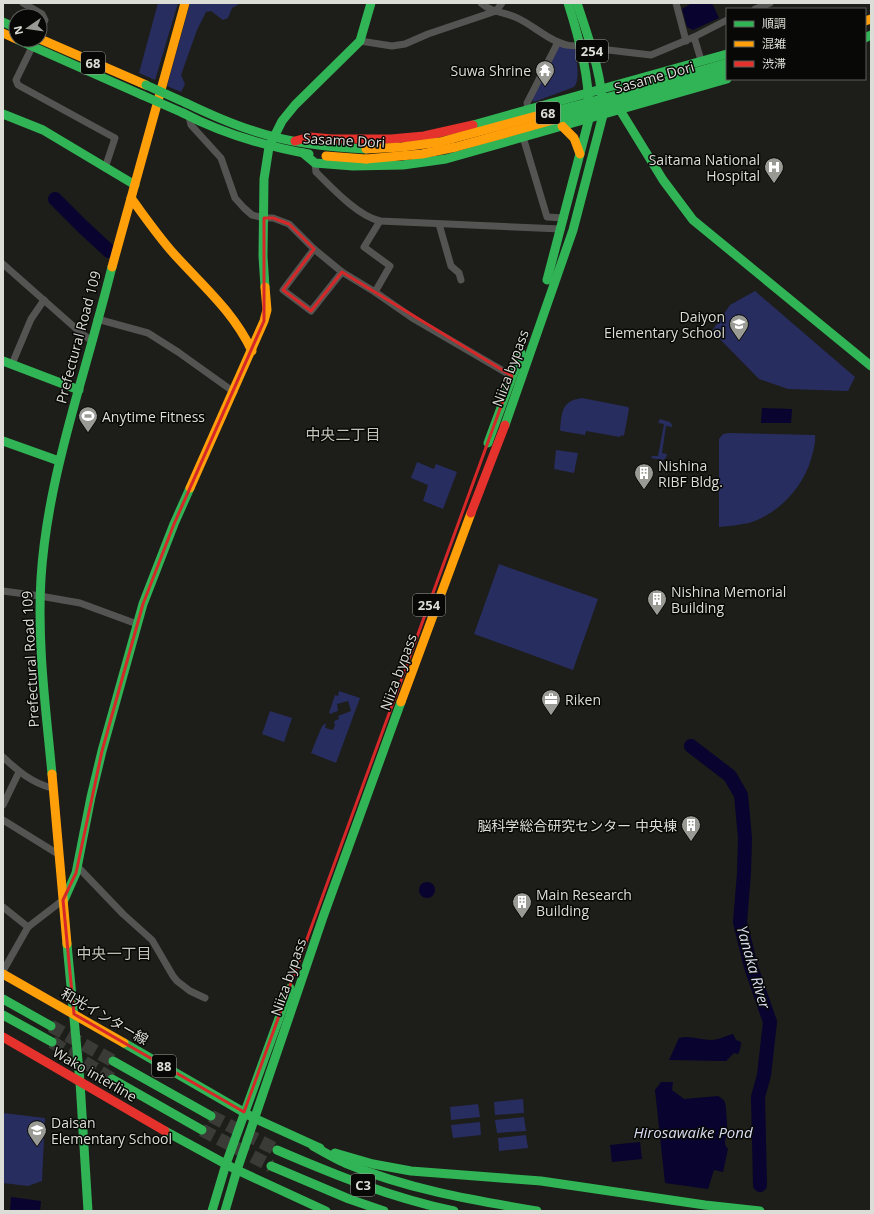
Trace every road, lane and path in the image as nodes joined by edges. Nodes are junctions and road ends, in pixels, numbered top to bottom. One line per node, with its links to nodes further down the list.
1 (185, 3): 47 (main road, Prefectural Road 109)
2 (371, 3): 13 (main road)
3 (481, 3): 10 (street)
4 (502, 3): 10 (street)
5 (568, 3): 17 (main road, Niiza bypass / 254)
6 (577, 3): 20 (main road, Niiza bypass / 254)
7 (676, 3): 14 (street)
8 (770, 3): 9 (street)
9 (758, 8)
10 (496, 11): 13 (street); 16 (street)
11 (726, 21): 12 (street)
12 (694, 37): 14 (street); 22 (street)
13 (360, 41): 38 (main road)
14 (686, 41): 20 (street)
15 (48, 42): 38 (main road, Sasame Dori / 68, bridge)
16 (558, 42): 17 (street); 31 (street)
17 (579, 45): 28 (main road, Niiza bypass / 254)
18 (32, 48): 46 (street)
19 (45, 48): 34 (main road, Sasame Dori / 68, bridge)
20 (591, 48): 27 (main road, Niiza bypass / 254)
21 (726, 54): 22 (main road)
22 (701, 60): 25 (main road)
23 (726, 63): 43 (main road, Sasame Dori / 68, bridge)
24 (726, 71): 43 (main road, Sasame Dori / 68, bridge)
25 (641, 78): 27 (main road); 30 (main road)
26 (726, 79): 30 (main road)
27 (602, 88): 28 (main road); 29 (main road, Niiza bypass / 254)
28 (589, 92): 29 (main road); 31 (main road); 36 (main road, Niiza bypass / 254)
29 (604, 100): 32 (main road); 35 (main road, Niiza bypass / 254)
30 (648, 101): 32 (main road)
31 (528, 109): 40 (main road)
32 (620, 110): 35 (main road); 64 (main road)
33 (3, 114): 46 (main road)
34 (186, 115): 41 (main road, Sasame Dori / 68); 49 (street)
35 (603, 115): 36 (main road); 96 (main road, Niiza bypass / 254)
36 (589, 118): 37 (main road); 44 (main road, Niiza bypass / 254)
37 (562, 126): 39 (main road); 44 (main road)
38 (274, 136): 40 (main road, Sasame Dori / 68); 41 (main road)
39 (523, 137): 45 (main road); 50 (street)
40 (295, 141): 43 (main road, Sasame Dori / 68)
41 (269, 147): 42 (main road, Sasame Dori / 68); 49 (main road)
42 (303, 153): 43 (main road, Sasame Dori / 68); 45 (main road)
43 (366, 154)
44 (580, 154): 50 (main road, Niiza bypass / 254)
45 (315, 163): 51 (street)
46 (105, 168): 47 (main road)
47 (134, 185): 48 (main road, Prefectural Road 109)
48 (131, 198): 60 (main road, Prefectural Road 109); 62 (main road)
49 (264, 218): 54 (street); 62 (main road)
50 (564, 218): 53 (main road, Niiza bypass / 254)
51 (380, 221): 52 (street); 58 (street)
52 (439, 224): 53 (street); 57 (street)
53 (561, 229): 65 (main road, Niiza bypass / 254)
54 (314, 249): 56 (street); 56 (street)
55 (3, 264): 59 (street)
56 (342, 272): 58 (street)
57 (461, 280)
58 (375, 292): 65 (street)
59 (44, 300): 61 (street); 63 (street)
60 (97, 319): 61 (main road, Prefectural Road 109); 67 (street)
61 (92, 341): 66 (main road, Prefectural Road 109)
62 (252, 351): 67 (main road)
63 (7, 362): 66 (main road)
64 (871, 366)
65 (512, 376): 94 (main road, Niiza bypass / 254)
66 (79, 390): 69 (main road, Prefectural Road 109)
67 (234, 392): 72 (main road)
68 (3, 441): 69 (main road)
69 (59, 461): 71 (main road, Prefectural Road 109)
70 (3, 591): 71 (street)
71 (40, 596): 72 (street); 75 (main road, Prefectural Road 109)
72 (137, 624): 79 (main road)
73 (3, 757): 74 (street)
74 (19, 772): 75 (street); 76 (street)
75 (52, 788): 78 (main road, Prefectural Road 109)
76 (3, 805)
77 (3, 820): 78 (street)
78 (58, 854): 80 (main road, Prefectural Road 109)
79 (78, 867): 80 (main road); 84 (street)
80 (63, 900): 82 (street); 86 (main road, Prefectural Road 109)
81 (3, 906): 82 (street)
82 (28, 927): 83 (street)
83 (3, 972): 86 (main road, 和光インター線 / 88)
84 (205, 998)
85 (3, 999): 88 (main road)
86 (74, 1014): 93 (main road, Prefectural Road 109); 94 (main road, 和光インター線 / 88)
87 (3, 1015): 90 (main road)
88 (50, 1026)
89 (3, 1037): 93 (main road, Wako interline)
90 (52, 1042)
91 (113, 1061): 95 (main road)
92 (112, 1079): 97 (main road)
93 (80, 1082): 100 (main road, Wako interline); 103 (main road, Prefectural Road 109)
94 (244, 1112): 96 (main road, 和光インター線 / 88); 100 (main road, Niiza bypass / 254)
95 (211, 1116)
96 (254, 1118): 98 (main road, 和光インター線); 102 (main road, Niiza bypass / 254)
97 (202, 1130)
98 (313, 1146): 109 (main road); 110 (main road)
99 (277, 1150): 108 (main road, C3)
100 (226, 1164): 102 (main road, Wako interline); 104 (main road, Niiza bypass / 254)
101 (271, 1166): 107 (main road, C3)
102 (237, 1170): 105 (main road, Niiza bypass / 254); 106 (main road, Wako interline)
103 (88, 1211)
104 (212, 1211)
105 (225, 1211)
106 (326, 1211)
107 (384, 1211)
108 (454, 1211)
109 (537, 1211)
110 (760, 1211)

